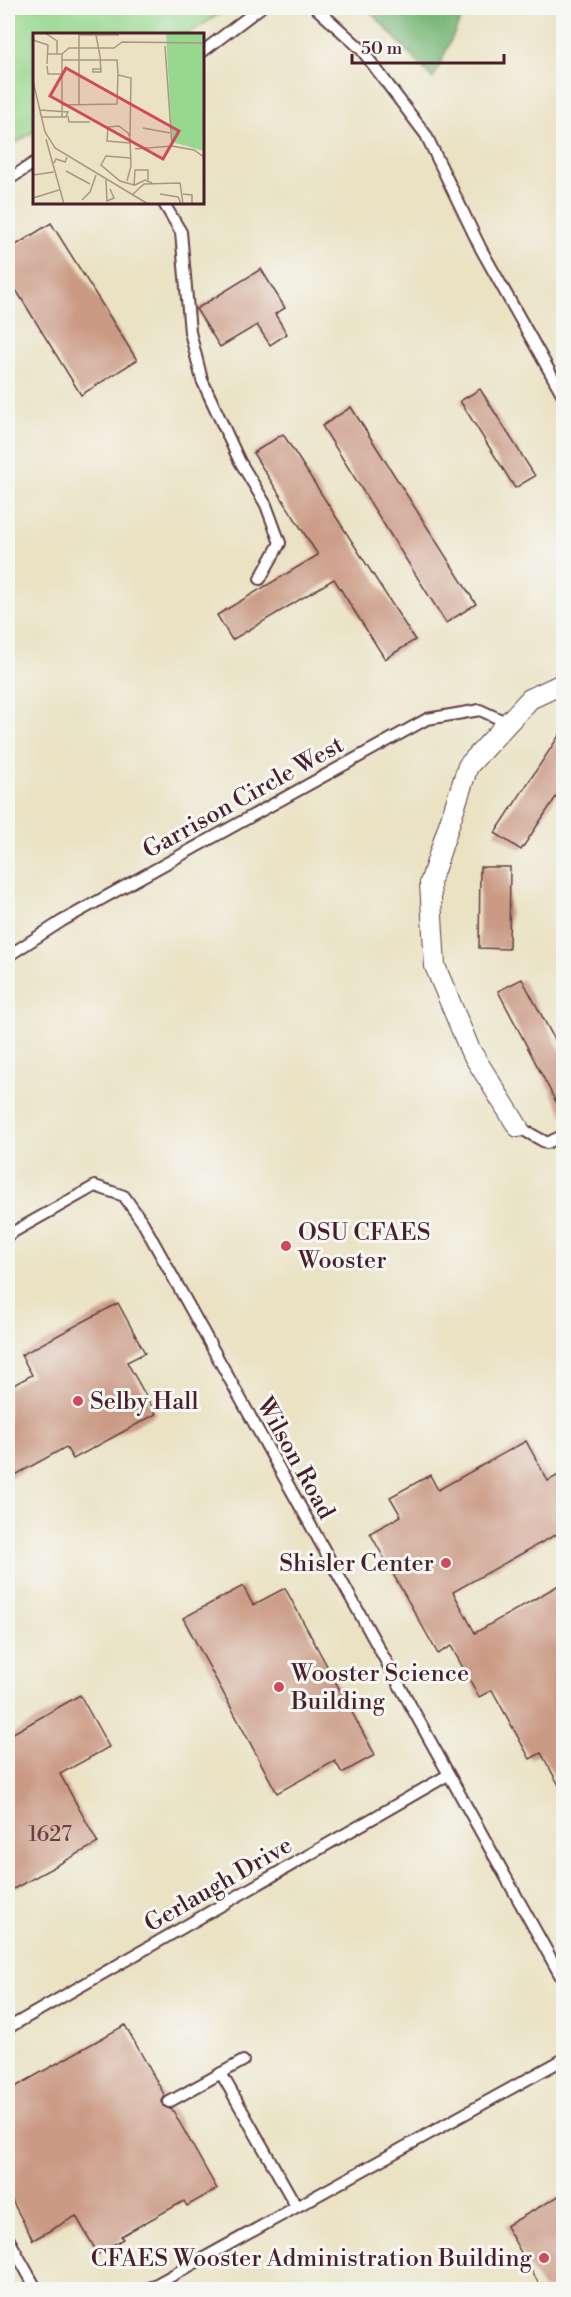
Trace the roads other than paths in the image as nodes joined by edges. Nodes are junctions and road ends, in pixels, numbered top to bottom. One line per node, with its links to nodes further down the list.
1 (260, 8): 3 (lane)
2 (316, 8): 7 (lane)
3 (204, 50)
4 (33, 164): 5 (lane)
5 (8, 180)
6 (164, 204): 8 (lane)
7 (564, 396)
8 (260, 579)
9 (564, 683): 10 (street)
10 (508, 723): 11 (lane, Garrison Circle West); 12 (street)
11 (8, 956)
12 (518, 1127): 13 (lane)
13 (564, 1135)
14 (8, 1235): 15 (lane, Wilson Road)
15 (448, 1775): 16 (lane, Wilson Road); 17 (lane, Gerlaugh Drive)
16 (564, 1982)
17 (8, 2028)
18 (564, 2059): 22 (lane)
19 (243, 2061): 20 (lane)
20 (221, 2073): 21 (lane); 22 (lane)
21 (169, 2102)
22 (296, 2206): 25 (lane)
23 (8, 2238): 24 (lane)
24 (36, 2289)
25 (146, 2289)

